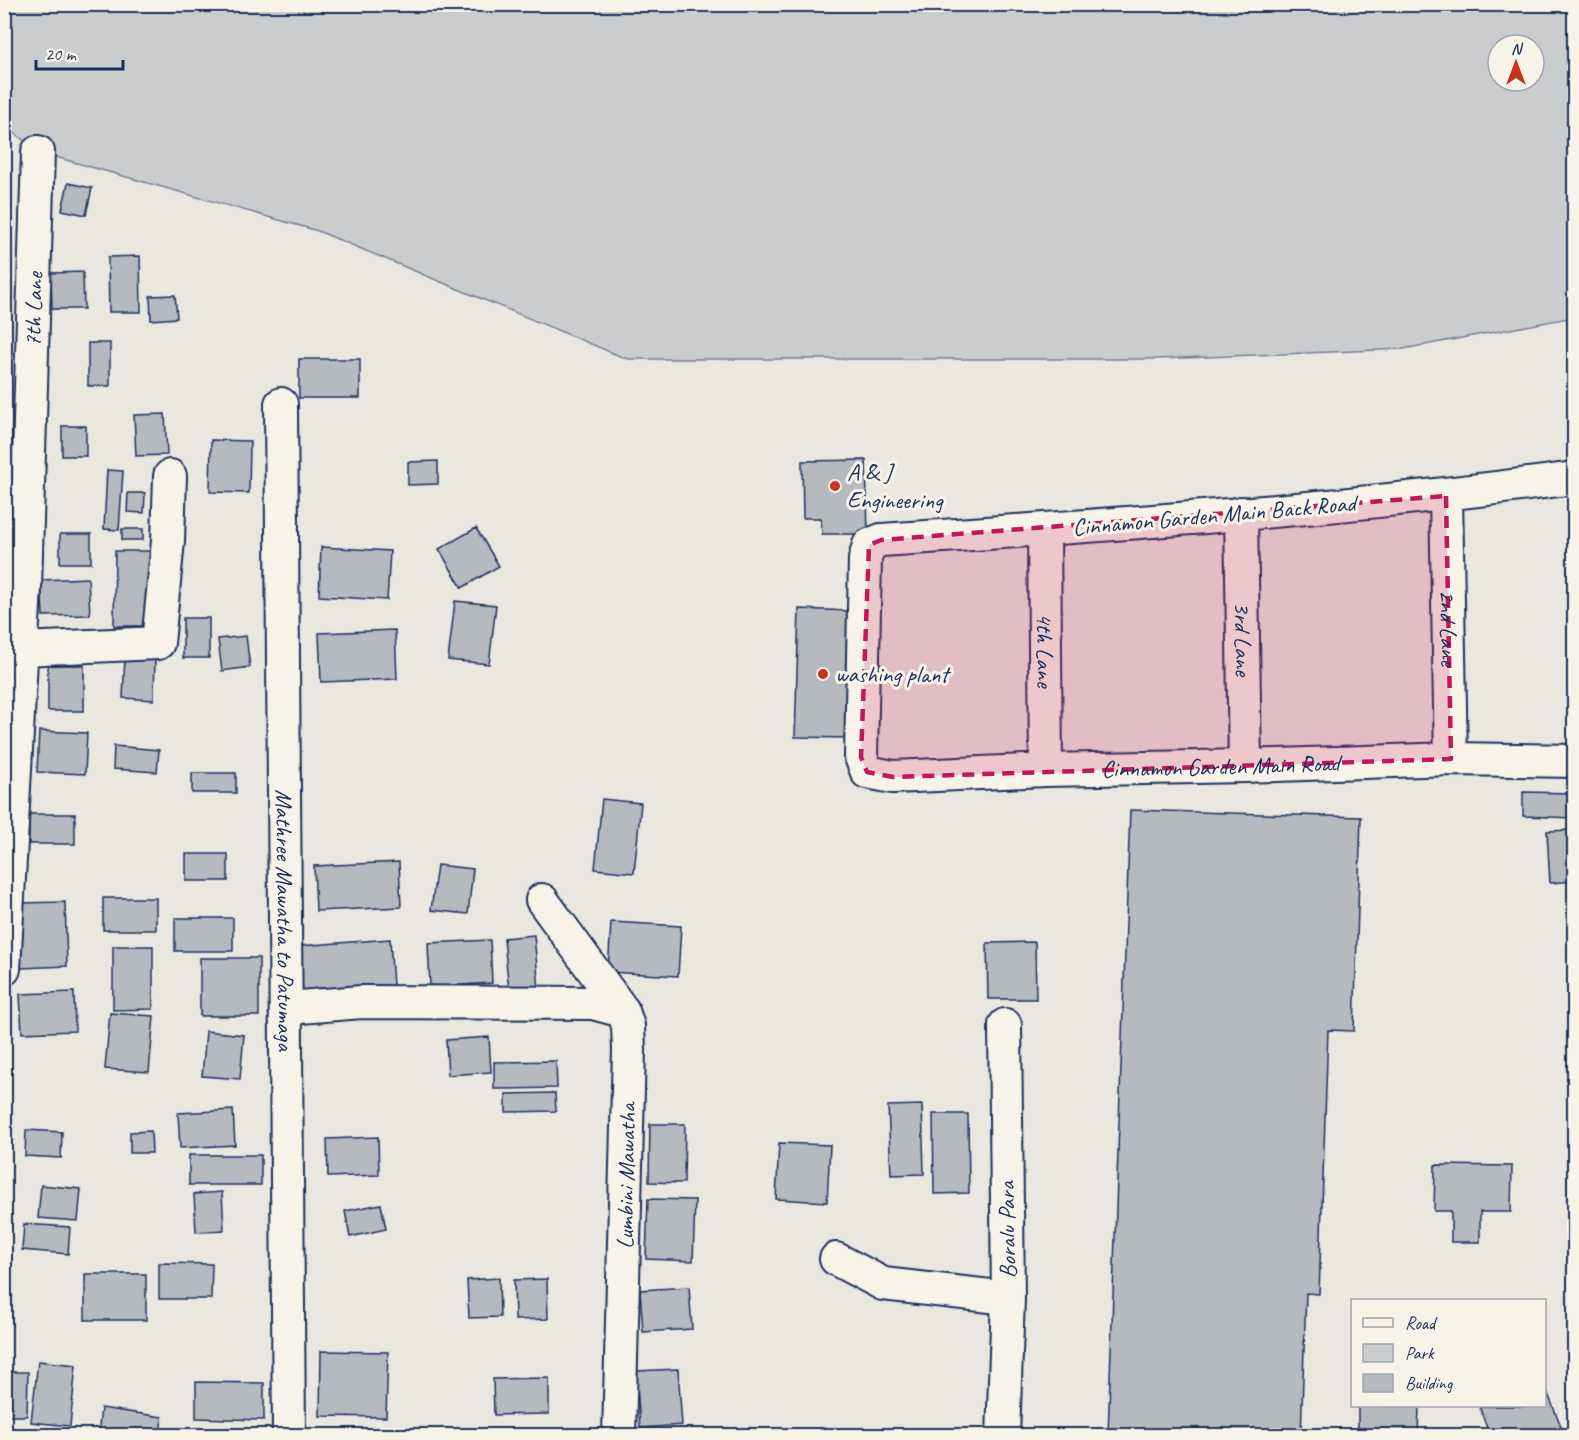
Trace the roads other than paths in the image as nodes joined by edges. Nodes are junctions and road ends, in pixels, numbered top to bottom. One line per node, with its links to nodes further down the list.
1 (38, 152): 8 (street, 7th Lane)
2 (281, 404): 18 (street, Mathree Mawatha to Patumaga)
3 (170, 476): 8 (street)
4 (1575, 478): 5 (street, Cinnamon Garden Main Back Road)
5 (1446, 496): 6 (street, Cinnamon Garden Main Back Road); 10 (street, 2nd Lane)
6 (1241, 513): 7 (street, Cinnamon Garden Main Back Road); 12 (street, 3rd Lane)
7 (1044, 530): 13 (street, 4th Lane); 14 (street, Cinnamon Garden Main Back Road)
8 (22, 649): 9 (street, 7th Lane)
9 (11, 735): 15 (street, 7th Lane)
10 (1450, 759): 11 (street, Cinnamon Garden Main Road); 12 (street, Cinnamon Garden Main Road)
11 (1575, 761)
12 (1245, 766): 13 (street, Cinnamon Garden Main Road)
13 (1046, 770): 14 (street, Cinnamon Garden Main Road)
14 (867, 772)
15 (7, 878): 17 (street, 7th Lane)
16 (542, 900): 19 (street)
17 (4, 969)
18 (287, 1008): 19 (street); 23 (street, Mathree Mawatha to Patumaga)
19 (622, 1011): 24 (street, Lumbini Mawatha)
20 (1005, 1025): 22 (street, Boralu Para)
21 (836, 1259): 22 (street)
22 (1008, 1298): 25 (street, Boralu Para)
23 (289, 1436)
24 (619, 1436)
25 (1003, 1436)

